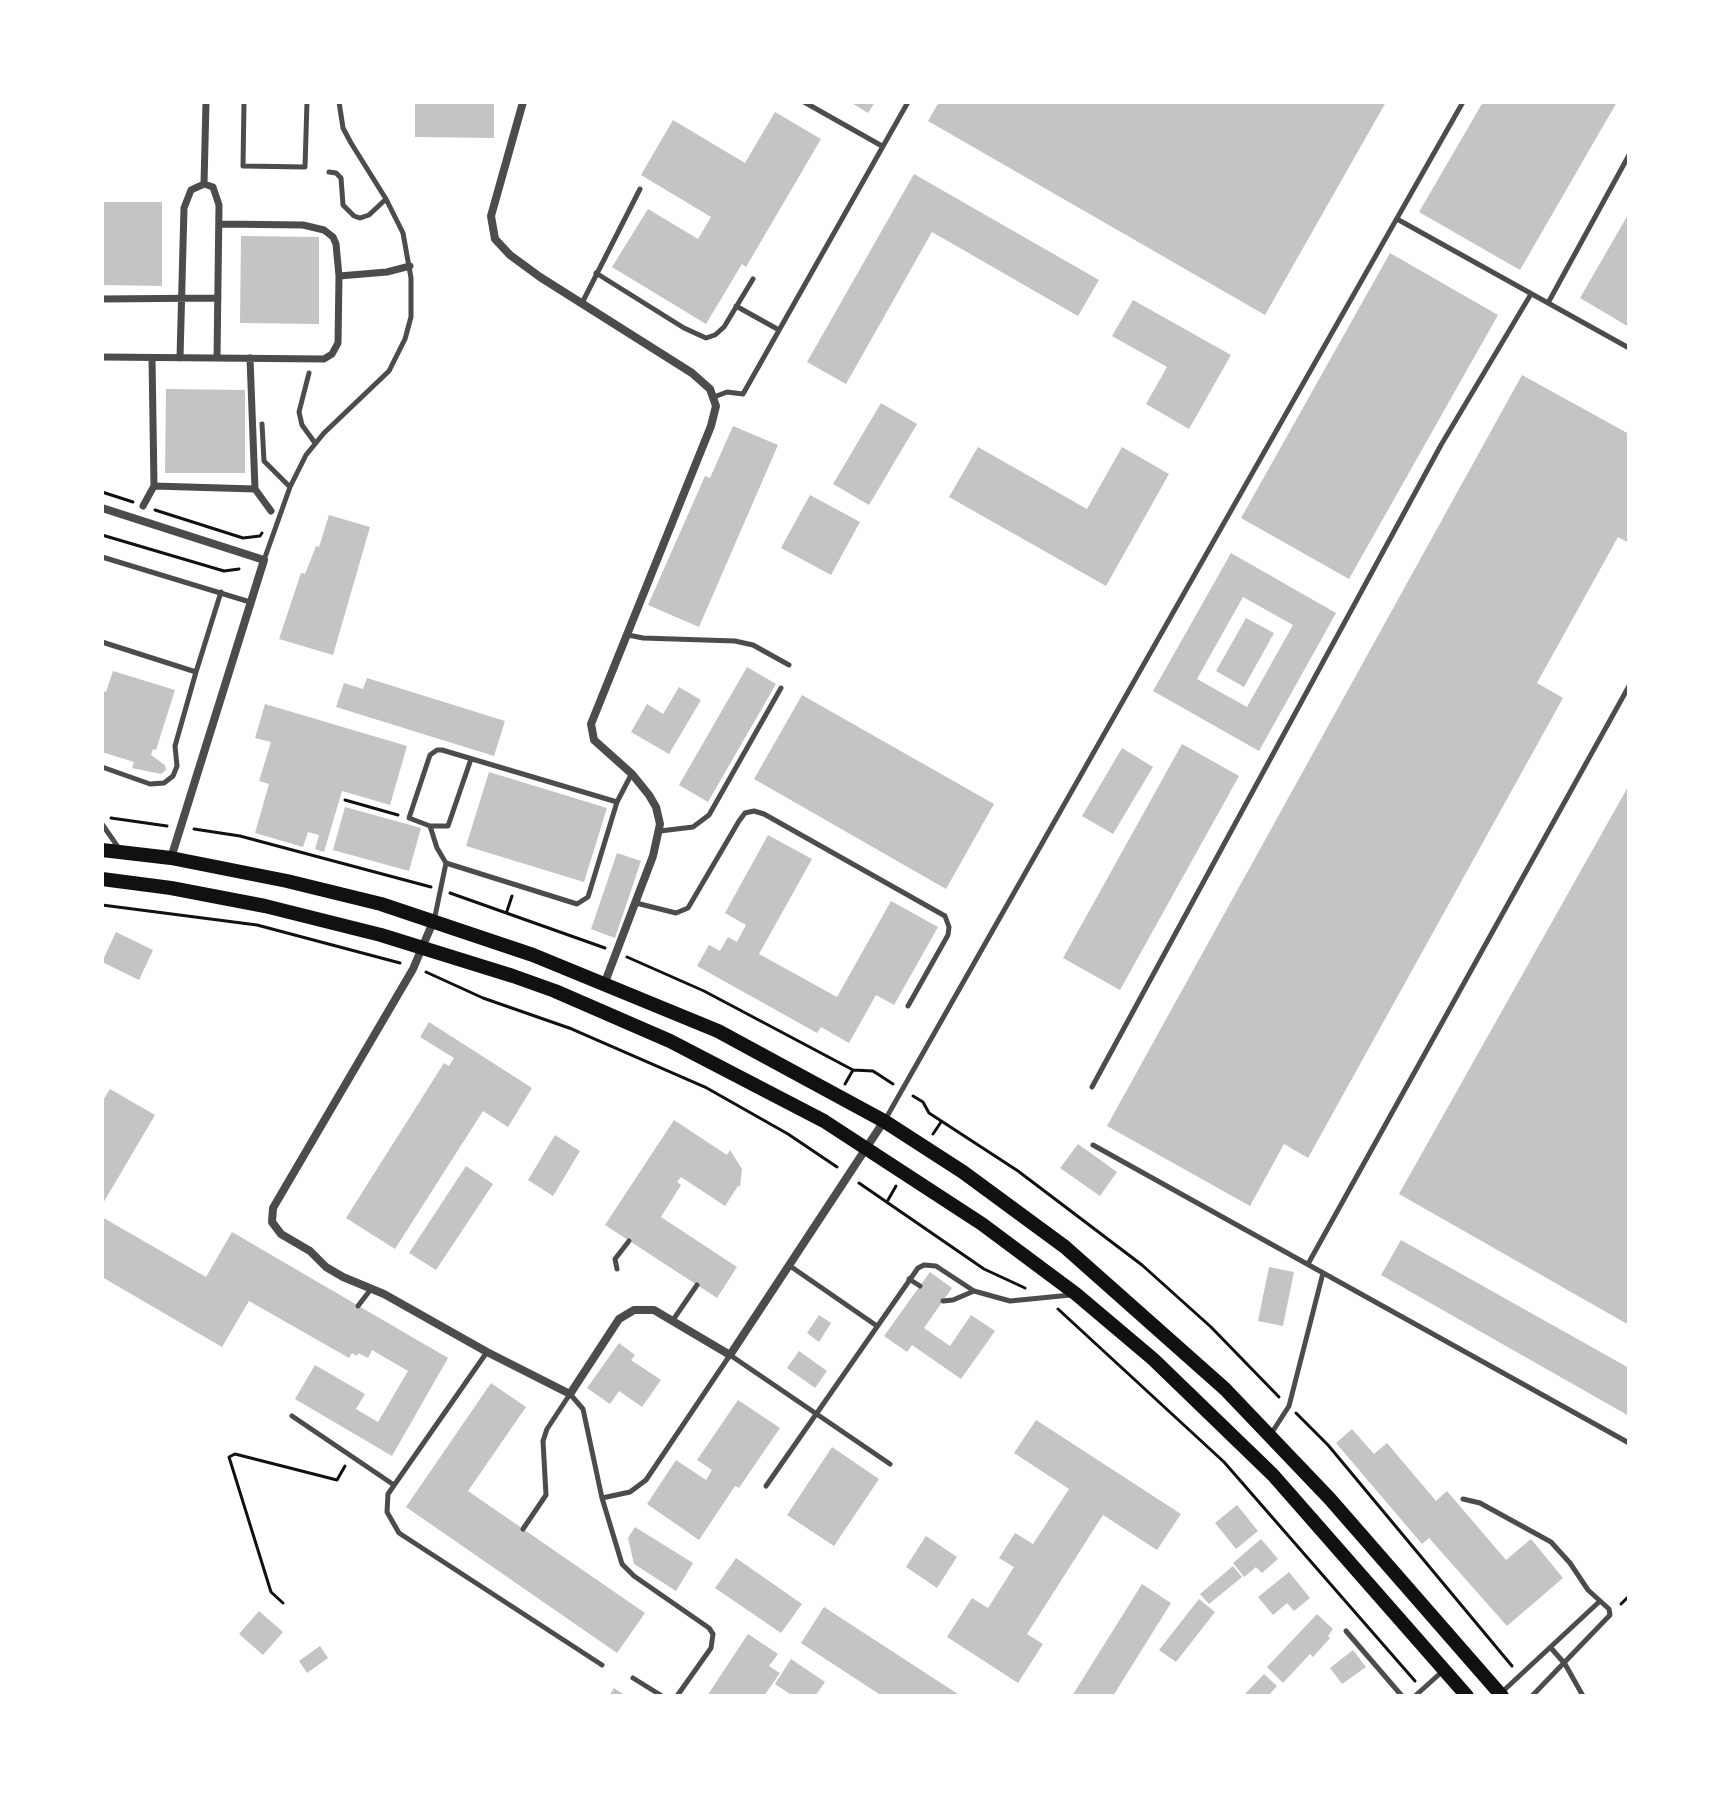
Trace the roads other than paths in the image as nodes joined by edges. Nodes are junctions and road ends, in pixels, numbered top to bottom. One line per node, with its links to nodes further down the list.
1 (206, 102): 12 (street)
2 (244, 102): 3 (lane)
3 (307, 102)
4 (339, 102): 14 (lane)
5 (523, 102): 25 (street)
6 (804, 102): 9 (lane)
7 (908, 102): 9 (lane)
8 (1463, 102): 15 (lane)
9 (882, 146): 28 (lane)
10 (1629, 155): 26 (lane)
11 (329, 172): 14 (lane)
12 (204, 184): 16 (street); 22 (street)
13 (640, 189): 18 (lane)
14 (386, 199): 17 (lane)
15 (1397, 219): 21 (lane); 73 (lane)
16 (219, 224): 19 (street); 23 (street)
17 (410, 266): 19 (street); 38 (lane)
18 (596, 273): 25 (lane); 27 (lane)
19 (339, 276): 34 (street)
20 (753, 279): 27 (lane)
21 (1531, 294): 26 (lane); 72 (lane)
22 (182, 298): 23 (street); 24 (street); 32 (street)
23 (218, 298): 33 (street)
24 (102, 299)
25 (581, 303): 36 (street)
26 (1548, 303): 29 (lane)
27 (736, 306): 28 (lane)
28 (779, 330): 36 (lane)
29 (1629, 348)
30 (102, 357): 31 (street)
31 (152, 358): 32 (street); 39 (street)
32 (180, 358): 33 (street)
33 (217, 358): 34 (street)
34 (250, 358): 41 (street)
35 (309, 373): 38 (lane)
36 (714, 397): 49 (street)
37 (262, 424): 40 (lane)
38 (315, 443): 40 (lane)
39 (154, 486): 41 (street); 42 (street)
40 (290, 487): 46 (lane)
41 (255, 489): 44 (street)
42 (143, 506)
43 (102, 508): 46 (street)
44 (271, 511)
45 (102, 557): 47 (lane)
46 (264, 560): 48 (street)
47 (221, 592): 48 (lane); 52 (lane)
48 (250, 602): 64 (street)
49 (628, 635): 51 (lane); 57 (street)
50 (102, 642): 52 (lane)
51 (789, 665)
52 (196, 672): 56 (lane)
53 (1629, 686): 77 (lane)
54 (781, 688): 61 (lane)
55 (471, 759): 58 (lane); 60 (lane); 60 (lane)
56 (102, 767)
57 (632, 774): 58 (lane); 61 (street)
58 (617, 802): 65 (lane)
59 (102, 824): 63 (lane)
60 (430, 826): 65 (lane)
61 (660, 831): 67 (street)
62 (102, 850): 63 (main road)
63 (121, 851): 64 (main road)
64 (171, 858): 68 (main road)
65 (446, 863): 68 (lane)
66 (102, 879): 69 (main road)
67 (636, 903): 70 (street); 71 (lane)
68 (433, 922): 69 (street); 70 (main road)
69 (424, 948): 75 (main road); 84 (street)
70 (605, 982): 73 (main road)
71 (908, 1006)
72 (1092, 1087)
73 (884, 1121): 75 (street); 96 (main road)
74 (1093, 1145): 77 (lane)
75 (868, 1148): 78 (street); 86 (main road)
76 (629, 1241): 79 (lane)
77 (1308, 1264): 80 (lane)
78 (790, 1266): 90 (lane); 92 (street)
79 (617, 1269)
80 (1323, 1273): 96 (lane); 97 (lane)
81 (909, 1279): 83 (lane); 85 (lane); 90 (lane)
82 (697, 1285): 89 (lane)
83 (920, 1286)
84 (372, 1288): 88 (lane); 91 (street)
85 (974, 1291): 86 (lane); 87 (lane)
86 (1076, 1294): 109 (main road)
87 (943, 1301)
88 (358, 1306)
89 (673, 1320): 92 (street); 93 (street)
90 (877, 1326): 94 (lane)
91 (487, 1352): 93 (street); 99 (lane)
92 (730, 1355): 94 (lane); 101 (lane)
93 (570, 1394): 101 (lane); 103 (lane)
94 (816, 1414): 98 (lane); 100 (lane)
95 (292, 1416): 99 (lane)
96 (1270, 1435): 111 (main road)
97 (1629, 1443)
98 (890, 1464)
99 (394, 1485): 108 (lane)
100 (766, 1486)
101 (602, 1498): 113 (lane)
102 (1463, 1499): 104 (lane)
103 (523, 1529)
104 (1600, 1601): 106 (lane); 107 (lane)
105 (1346, 1631): 114 (lane)
106 (1551, 1648): 107 (lane); 111 (lane)
107 (1565, 1664): 117 (lane); 118 (lane)
108 (602, 1665)
109 (1444, 1670): 115 (lane); 116 (main road)
110 (633, 1678): 112 (lane)
111 (1500, 1695)
112 (662, 1696)
113 (677, 1696)
114 (1402, 1696)
115 (1415, 1696)
116 (1467, 1696)
117 (1532, 1696)
118 (1583, 1696)

